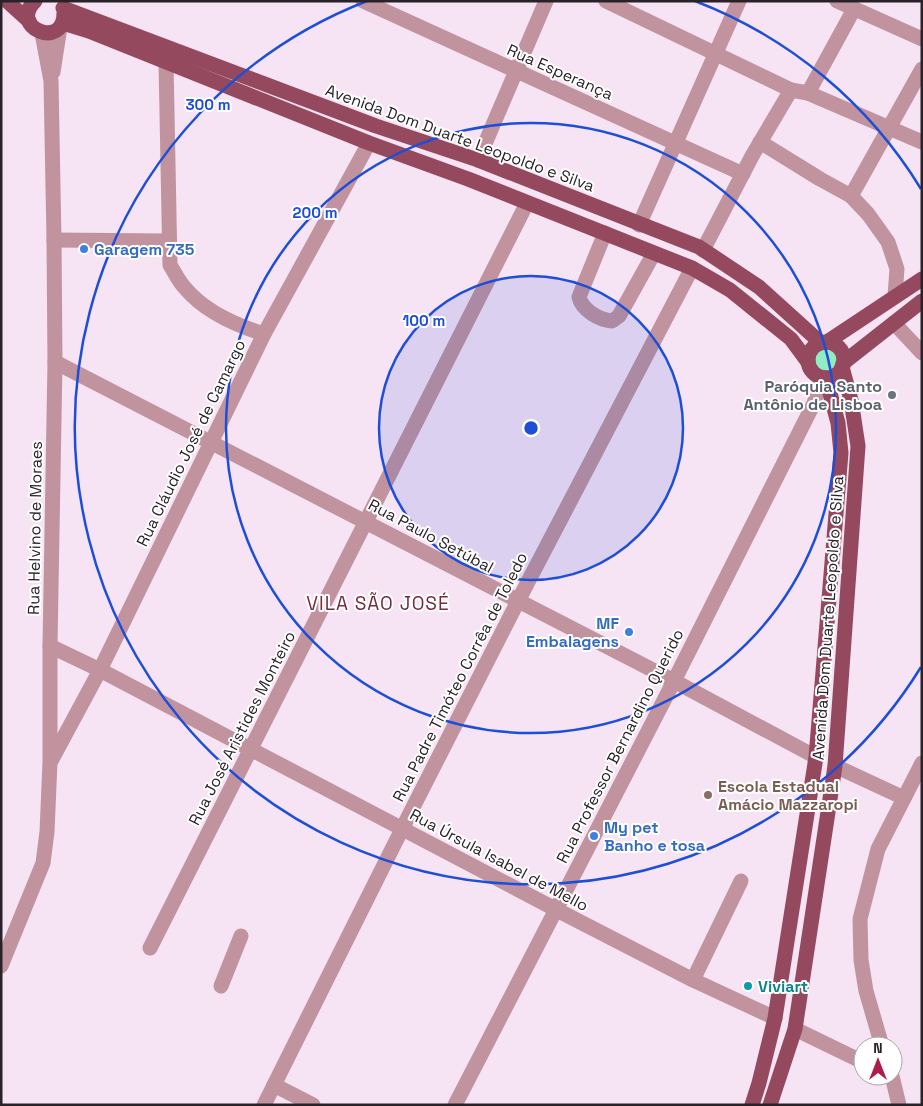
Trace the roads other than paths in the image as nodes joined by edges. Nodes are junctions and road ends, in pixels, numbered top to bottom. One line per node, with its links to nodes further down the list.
1 (7, 1): 10 (main road)
2 (35, 1): 10 (main road)
3 (363, 1): 16 (street, Rua Esperança)
4 (546, 1): 16 (street)
5 (606, 1): 13 (street)
6 (740, 1): 13 (street)
7 (837, 1): 8 (street)
8 (854, 8): 12 (street); 19 (street)
9 (61, 15): 11 (main road); 14 (main road, Avenida Dom Duarte Leopoldo e Silva); 17 (street, Rua Helvino de Moraes)
10 (29, 21): 11 (main road)
11 (42, 33): 17 (street, Rua Helvino de Moraes)
12 (922, 39)
13 (716, 54): 18 (street); 25 (street)
14 (168, 55): 20 (main road, Avenida Dom Duarte Leopoldo e Silva); 24 (main road, Avenida Dom Duarte Leopoldo e Silva); 33 (street)
15 (922, 69): 21 (street)
16 (516, 71): 25 (street, Rua Esperança); 26 (street)
17 (51, 81): 32 (street, Rua Helvino de Moraes)
18 (791, 90): 19 (street); 22 (street)
19 (808, 93): 21 (street)
20 (376, 126): 24 (main road); 26 (main road, Avenida Dom Duarte Leopoldo e Silva)
21 (888, 127): 23 (street); 28 (street)
22 (760, 142): 27 (street); 28 (street)
23 (922, 142)
24 (370, 143): 29 (main road, Avenida Dom Duarte Leopoldo e Silva); 41 (street, Rua Cláudio José de Camargo)
25 (676, 144): 27 (street, Rua Esperança); 30 (street)
26 (478, 160): 30 (main road, Avenida Dom Duarte Leopoldo e Silva)
27 (743, 174): 34 (street)
28 (852, 196): 38 (street)
29 (527, 203): 31 (main road, Avenida Dom Duarte Leopoldo e Silva); 51 (street, Rua José Aristides Monteiro)
30 (639, 225): 34 (main road, Avenida Dom Duarte Leopoldo e Silva)
31 (605, 234): 35 (main road, Avenida Dom Duarte Leopoldo e Silva); 35 (street)
32 (54, 240): 33 (street); 44 (street, Rua Helvino de Moraes)
33 (169, 241): 41 (street)
34 (703, 250): 42 (main road, Avenida Dom Duarte Leopoldo e Silva)
35 (654, 253): 36 (main road, Avenida Dom Duarte Leopoldo e Silva)
36 (692, 268): 45 (main road, Avenida Dom Duarte Leopoldo e Silva); 52 (street, Rua Padre Timóteo Corrêa de Toledo)
37 (922, 278): 38 (main road)
38 (895, 296): 42 (main road)
39 (922, 302): 40 (main road)
40 (894, 322): 43 (street); 46 (main road)
41 (264, 334): 50 (street, Rua Cláudio José de Camargo)
42 (824, 343): 45 (main road); 46 (main road)
43 (922, 353)
44 (55, 362): 50 (street, Rua Paulo Setúbal); 53 (street, Rua Helvino de Moraes)
45 (808, 362): 47 (main road)
46 (842, 365): 47 (main road); 57 (main road, Avenida Dom Duarte Leopoldo e Silva)
47 (824, 378): 48 (street, Rua Professor Bernardino Querido); 49 (main road, Avenida Dom Duarte Leopoldo e Silva)
48 (814, 403): 49 (street); 55 (street, Rua Professor Bernardino Querido)
49 (832, 403): 56 (main road, Avenida Dom Duarte Leopoldo e Silva)
50 (212, 442): 51 (street, Rua Paulo Setúbal); 54 (street, Rua Cláudio José de Camargo)
51 (365, 521): 52 (street, Rua Paulo Setúbal); 58 (street, Rua José Aristides Monteiro)
52 (518, 601): 55 (street, Rua Paulo Setúbal); 64 (street, Rua Padre Timóteo Corrêa de Toledo)
53 (50, 646): 54 (street, Rua Úrsula Isabel de Mello); 60 (street, Rua Helvino de Moraes)
54 (100, 670): 58 (street, Rua Úrsula Isabel de Mello); 60 (street, Rua Cláudio José de Camargo)
55 (674, 681): 59 (street, Rua Paulo Setúbal); 66 (street, Rua Professor Bernardino Querido)
56 (822, 683): 57 (main road); 59 (main road, Avenida Dom Duarte Leopoldo e Silva)
57 (841, 684): 62 (main road, Avenida Dom Duarte Leopoldo e Silva)
58 (251, 751): 64 (street, Rua Úrsula Isabel de Mello); 70 (street, Rua José Aristides Monteiro)
59 (816, 757): 68 (main road, Avenida Dom Duarte Leopoldo e Silva)
60 (50, 762): 71 (street, Rua Helvino de Moraes)
61 (922, 763): 63 (street)
62 (835, 766): 63 (street); 69 (main road, Avenida Dom Duarte Leopoldo e Silva)
63 (904, 798): 76 (street)
64 (402, 829): 66 (street, Rua Úrsula Isabel de Mello); 79 (street, Rua Padre Timóteo Corrêa de Toledo)
65 (741, 881): 72 (street)
66 (555, 909): 72 (street, Rua Úrsula Isabel de Mello); 84 (street, Rua Professor Bernardino Querido)
67 (241, 936): 73 (street)
68 (787, 939): 69 (main road); 74 (main road, Avenida Dom Duarte Leopoldo e Silva)
69 (809, 942): 75 (main road, Avenida Dom Duarte Leopoldo e Silva)
70 (150, 948)
71 (1, 966)
72 (693, 980): 74 (street, Rua Úrsula Isabel de Mello)
73 (221, 986)
74 (775, 1018): 78 (main road, Avenida Dom Duarte Leopoldo e Silva)
75 (795, 1029): 77 (street); 81 (main road, Avenida Dom Duarte Leopoldo e Silva)
76 (879, 1036)
77 (853, 1057)
78 (760, 1084): 81 (main road); 85 (main road, Avenida Dom Duarte Leopoldo e Silva)
79 (274, 1085): 82 (street, Rua Padre Timóteo Corrêa de Toledo); 83 (street)
80 (894, 1086): 87 (street)
81 (775, 1089): 86 (main road, Avenida Dom Duarte Leopoldo e Silva)
82 (264, 1105)
83 (313, 1105)
84 (455, 1105)
85 (752, 1105)
86 (770, 1105)
87 (899, 1105)

